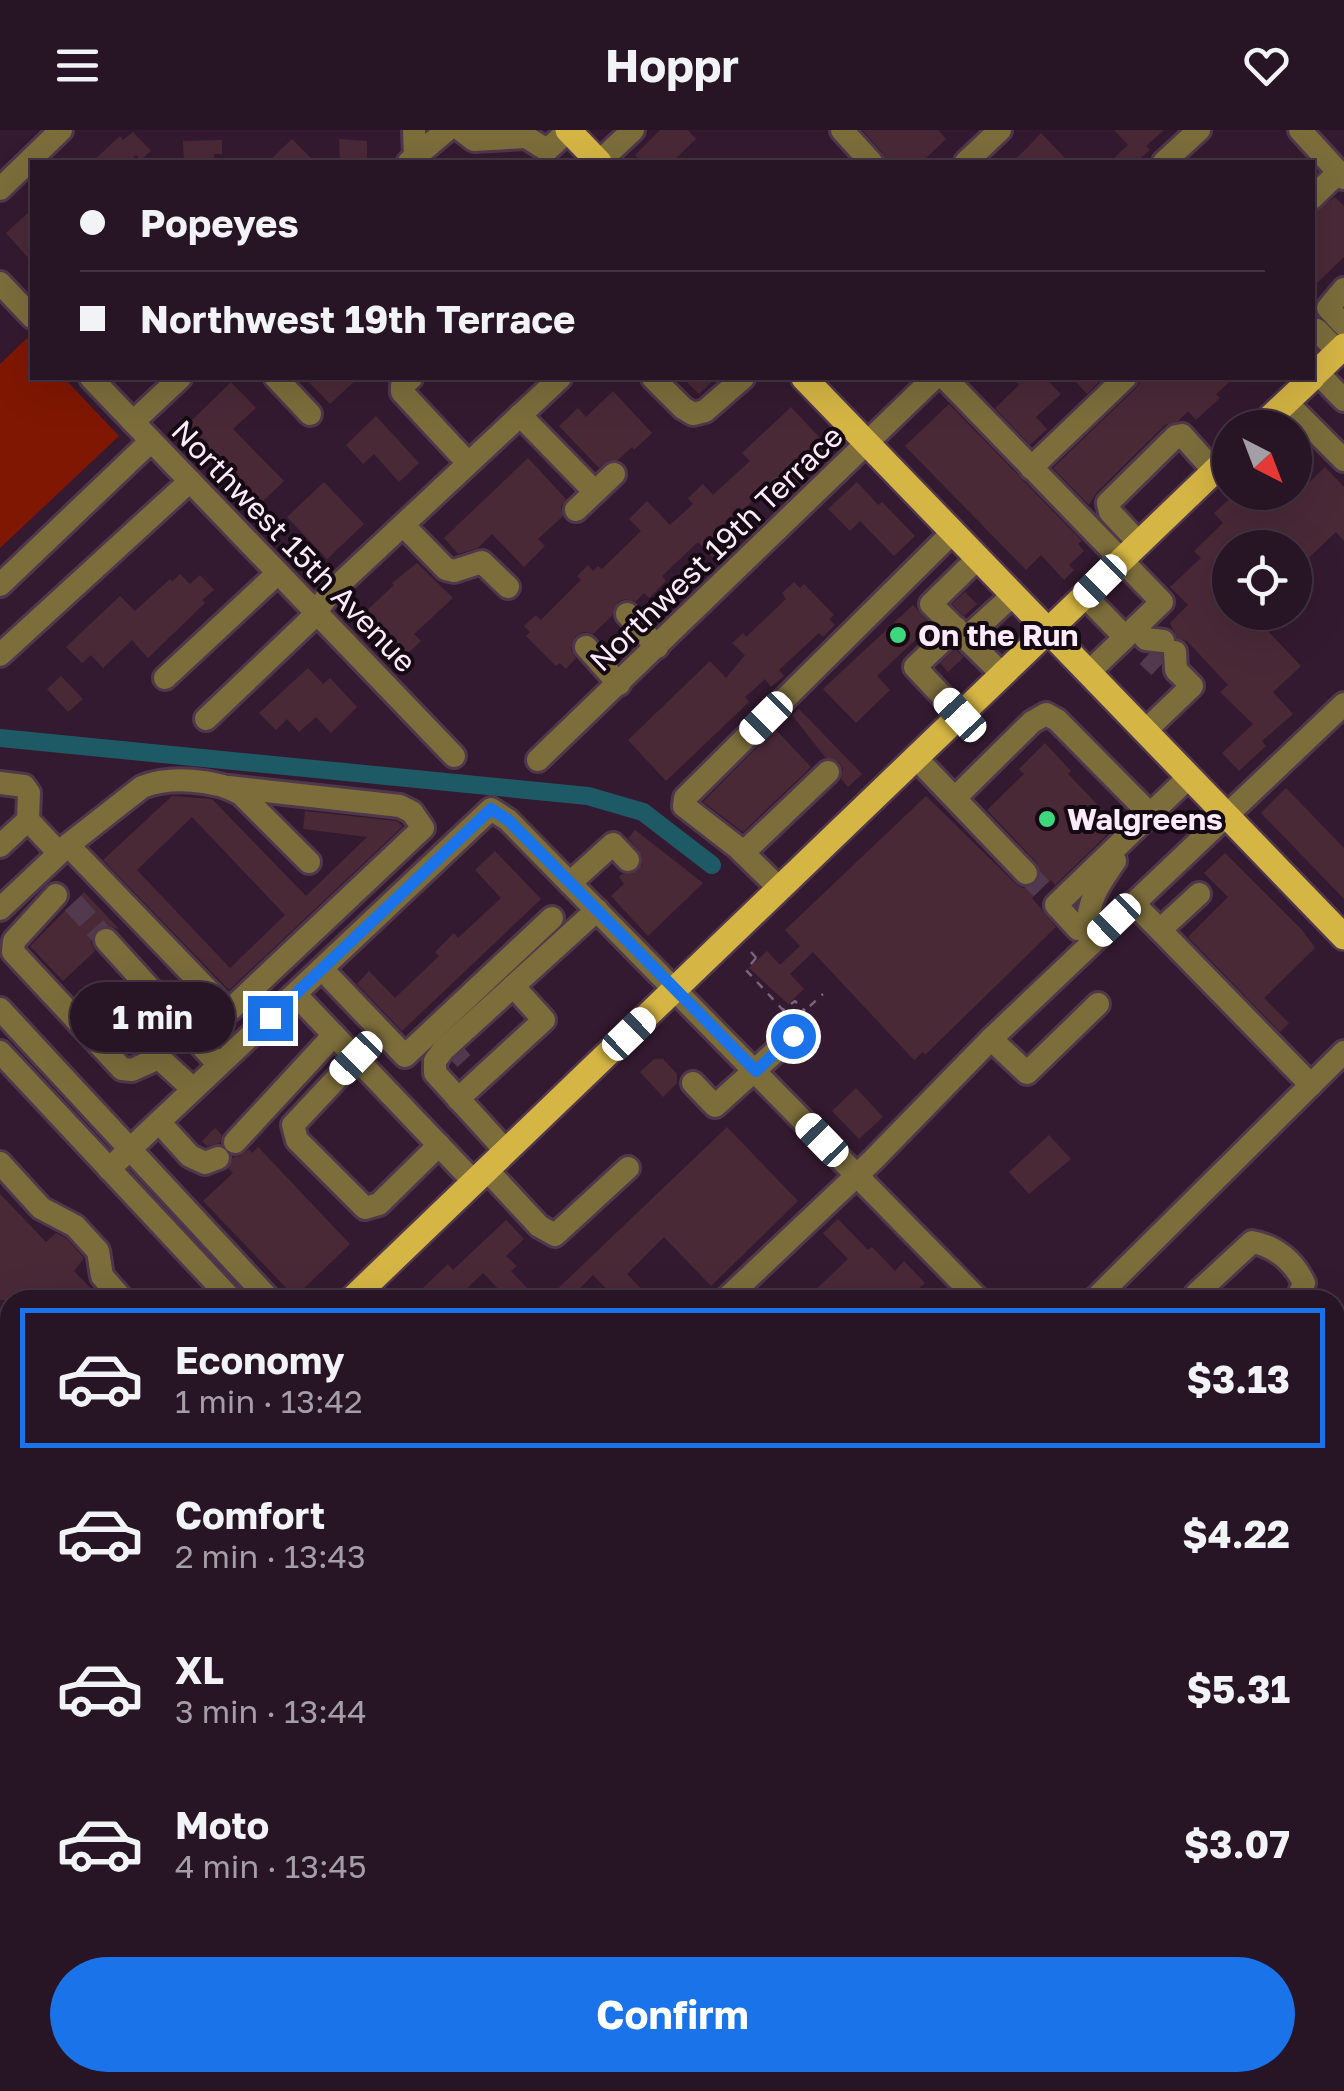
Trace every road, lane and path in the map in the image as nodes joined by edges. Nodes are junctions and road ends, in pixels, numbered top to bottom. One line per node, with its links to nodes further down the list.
1 (414, 130): 10 (street)
2 (447, 130): 10 (street)
3 (461, 130): 4 (street)
4 (568, 130): 11 (main road)
5 (633, 130): 12 (street)
6 (842, 130): 13 (street)
7 (1000, 130): 14 (street)
8 (1199, 130): 15 (street)
9 (1300, 130): 17 (street)
10 (412, 160)
11 (597, 160)
12 (601, 160)
13 (870, 160)
14 (968, 160)
15 (1166, 160)
16 (30, 166): 18 (street)
17 (1342, 175): 19 (street)
18 (0, 189)
19 (1315, 196)
20 (1344, 289): 23 (street)
21 (8, 291): 22 (street)
22 (30, 315)
23 (1344, 325)
24 (1315, 330): 25 (street)
25 (1342, 348): 26 (main road)
26 (1315, 371)
27 (1315, 375): 40 (street)
28 (93, 380): 45 (street, Northwest 15th Avenue)
29 (178, 380): 45 (street)
30 (278, 380): 43 (street)
31 (410, 380): 50 (street)
32 (558, 380): 44 (street)
33 (656, 380): 34 (street)
34 (740, 380)
35 (806, 380): 47 (main road)
36 (932, 380): 47 (street, Northwest 19th Terrace)
37 (947, 380): 51 (street)
38 (1123, 380): 51 (street)
39 (1306, 380): 41 (main road)
40 (1344, 400)
41 (1286, 402): 42 (main road); 49 (street)
42 (1278, 410)
43 (310, 414)
44 (520, 416): 50 (street); 55 (street)
45 (133, 422): 46 (street, Northwest 15th Avenue)
46 (152, 441): 54 (street, Northwest 15th Avenue); 62 (street)
47 (868, 444): 58 (main road); 70 (street, Northwest 19th Terrace)
48 (1212, 456): 59 (street)
49 (1344, 460)
50 (468, 464): 57 (street)
51 (1031, 468): 59 (street)
52 (1212, 473): 59 (main road)
53 (614, 474): 55 (street)
54 (190, 480): 61 (street, Northwest 15th Avenue); 73 (street)
55 (596, 492): 56 (street)
56 (576, 510)
57 (403, 525): 63 (street); 66 (street)
58 (953, 532): 60 (main road); 95 (street)
59 (1130, 552): 65 (main road); 72 (street)
60 (978, 558): 64 (main road); 69 (street)
61 (278, 572): 66 (street, Northwest 15th Avenue); 76 (street)
62 (0, 585)
63 (508, 587)
64 (1012, 595): 68 (main road); 69 (street)
65 (1085, 596): 68 (main road); 72 (street)
66 (316, 612): 80 (street); 82 (street, Northwest 15th Avenue)
67 (627, 614): 70 (street)
68 (1048, 632): 74 (main road); 75 (main road)
69 (961, 633): 75 (street); 79 (street)
70 (657, 647): 77 (street, Northwest 19th Terrace)
71 (586, 648): 77 (street)
72 (1155, 650): 74 (street); 81 (street)
73 (0, 656)
74 (1088, 673): 81 (main road)
75 (1002, 674): 79 (main road)
76 (166, 678)
77 (619, 684): 84 (street, Northwest 19th Terrace)
78 (1344, 704): 91 (street)
79 (960, 715): 83 (main road)
80 (206, 718)
81 (1145, 732): 86 (main road)
82 (454, 756)
83 (916, 758): 89 (street); 100 (main road)
84 (538, 760)
85 (828, 772): 95 (street)
86 (1189, 777): 90 (street); 91 (main road)
87 (0, 783): 92 (street)
88 (229, 787): 94 (street); 94 (street); 97 (street)
89 (955, 798): 90 (street); 101 (street)
90 (1150, 814): 101 (street); 108 (street)
91 (1225, 814): 103 (street); 109 (main road)
92 (28, 820): 93 (street); 94 (street)
93 (0, 846)
94 (64, 849): 98 (street)
95 (743, 853): 100 (street)
96 (628, 860): 99 (street)
97 (310, 862)
98 (35, 875): 104 (street); 119 (street)
99 (570, 883): 105 (street); 112 (street)
100 (780, 888): 113 (main road)
101 (1042, 889): 108 (street)
102 (1200, 894): 107 (street)
103 (1133, 903): 107 (street); 108 (street)
104 (0, 909)
105 (597, 910): 113 (street); 115 (street)
106 (552, 918): 112 (street)
107 (1160, 930): 131 (street)
108 (1092, 934): 122 (street)
109 (1344, 937)
110 (106, 940): 128 (street)
111 (751, 952): 116 (path)
112 (322, 969): 114 (street)
113 (676, 988): 129 (street); 137 (main road)
114 (295, 994): 120 (street); 128 (street)
115 (505, 994): 127 (street); 127 (street); 133 (street)
116 (823, 994)
117 (1098, 1004): 122 (street)
118 (0, 1010): 136 (street)
119 (81, 1024): 125 (street); 125 (street)
120 (334, 1035): 126 (street); 134 (street)
121 (793, 1036): 129 (street)
122 (991, 1038): 141 (street)
123 (0, 1052): 140 (street)
124 (1344, 1052): 131 (street)
125 (159, 1058): 132 (street)
126 (356, 1058): 135 (street); 135 (street)
127 (449, 1060): 133 (street)
128 (219, 1065): 132 (street)
129 (756, 1071): 130 (street); 141 (street)
130 (693, 1083)
131 (1311, 1084): 149 (street)
132 (193, 1089): 134 (street)
133 (458, 1098): 137 (street)
134 (159, 1122): 136 (street)
135 (439, 1145): 142 (street)
136 (129, 1150): 140 (street); 145 (street)
137 (506, 1151): 142 (main road)
138 (0, 1163): 143 (street)
139 (628, 1168): 142 (street)
140 (109, 1169): 144 (street)
141 (856, 1175): 147 (street); 148 (street)
142 (480, 1176): 146 (main road)
143 (114, 1290)
144 (223, 1290)
145 (261, 1290)
146 (361, 1290)
147 (736, 1290)
148 (969, 1290)
149 (1104, 1290)
150 (1200, 1290): 151 (street)
151 (1302, 1290)

